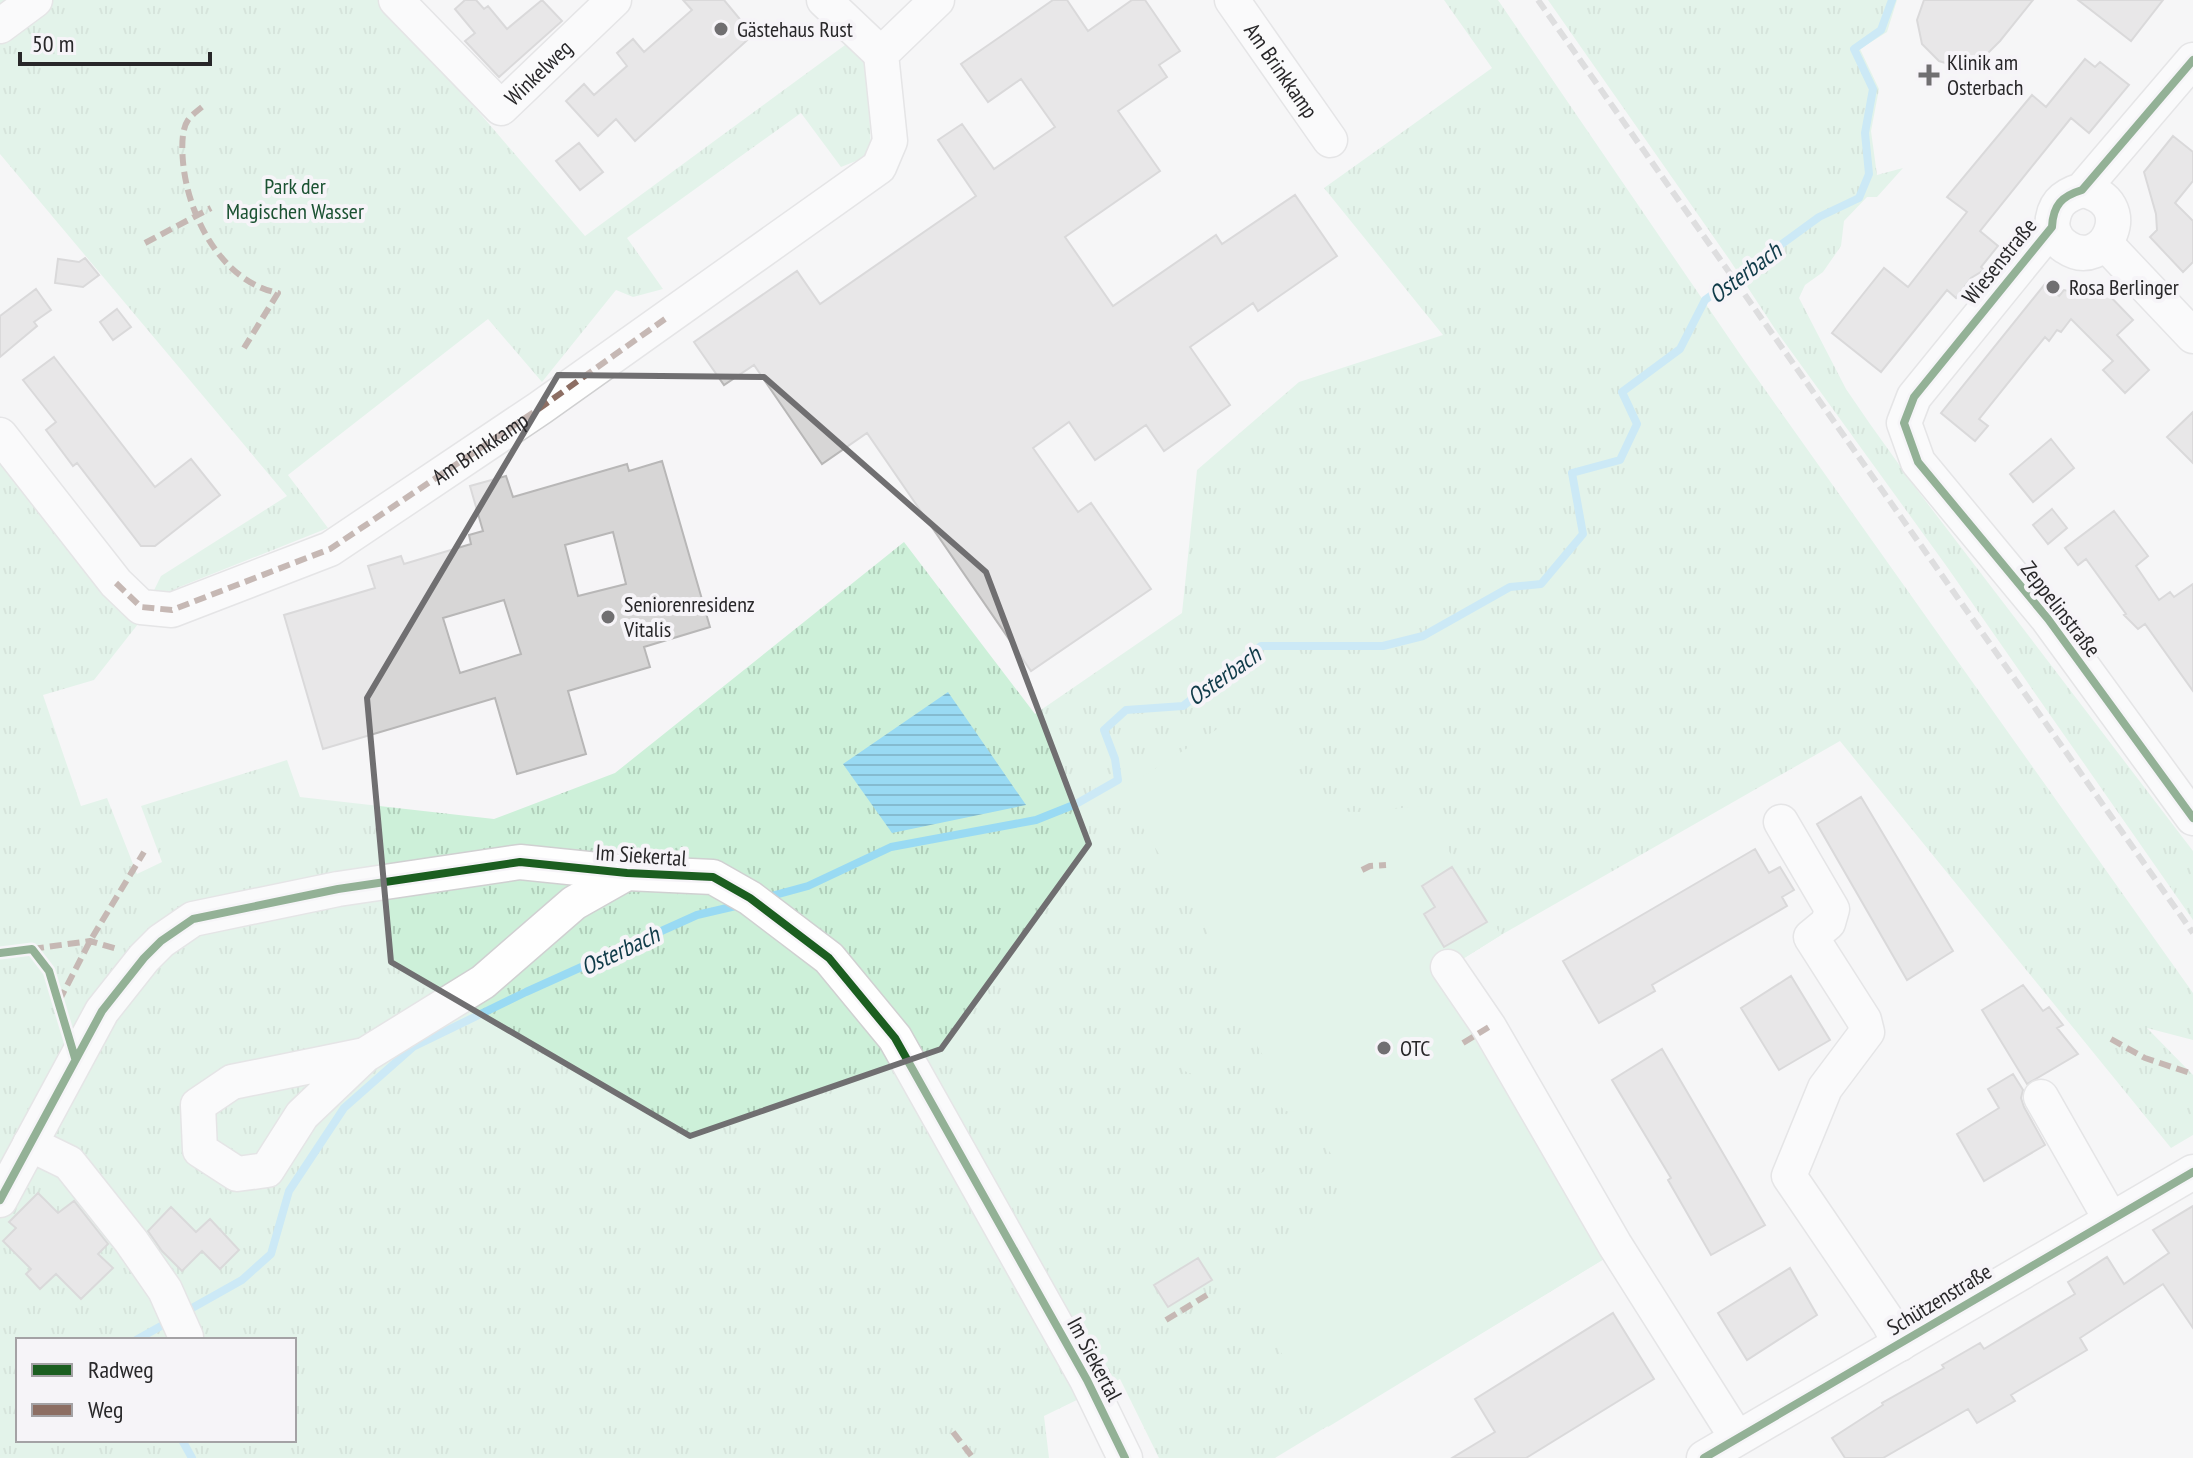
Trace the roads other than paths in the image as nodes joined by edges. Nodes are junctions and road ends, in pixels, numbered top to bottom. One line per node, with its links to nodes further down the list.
1 (35, 0): 7 (street)
2 (396, 0): 3 (street, Winkelweg)
3 (614, 0)
4 (824, 0): 8 (street)
5 (937, 0): 8 (street)
6 (1232, 0): 10 (street, Am Brinkkamp)
7 (0, 26)
8 (881, 54): 16 (street, Am Brinkkamp)
9 (2193, 60): 11 (street, Wiesenstraße)
10 (1330, 140)
11 (2082, 190): 12 (street, Wiesenstraße); 13 (street)
12 (2052, 227): 13 (street); 15 (street, Wiesenstraße)
13 (2105, 243): 14 (street)
14 (2193, 336)
15 (1904, 423): 17 (street, Zeppelinstraße)
16 (0, 435)
17 (2193, 818)
18 (1781, 822): 28 (street)
19 (627, 873): 21 (street); 23 (street, Im Siekertal); 30 (street, Im Siekertal)
20 (1448, 967): 29 (street)
21 (365, 1055): 21 (street)
22 (2041, 1097): 26 (street)
23 (30, 1144): 25 (street, Im Siekertal); 27 (street)
24 (2193, 1172): 26 (street, Schützenstraße)
25 (0, 1200)
26 (2110, 1218): 28 (street, Schützenstraße)
27 (186, 1337)
28 (1900, 1344): 29 (street, Schützenstraße)
29 (1737, 1438): 31 (street, Schützenstraße)
30 (1125, 1458)
31 (1704, 1458)

